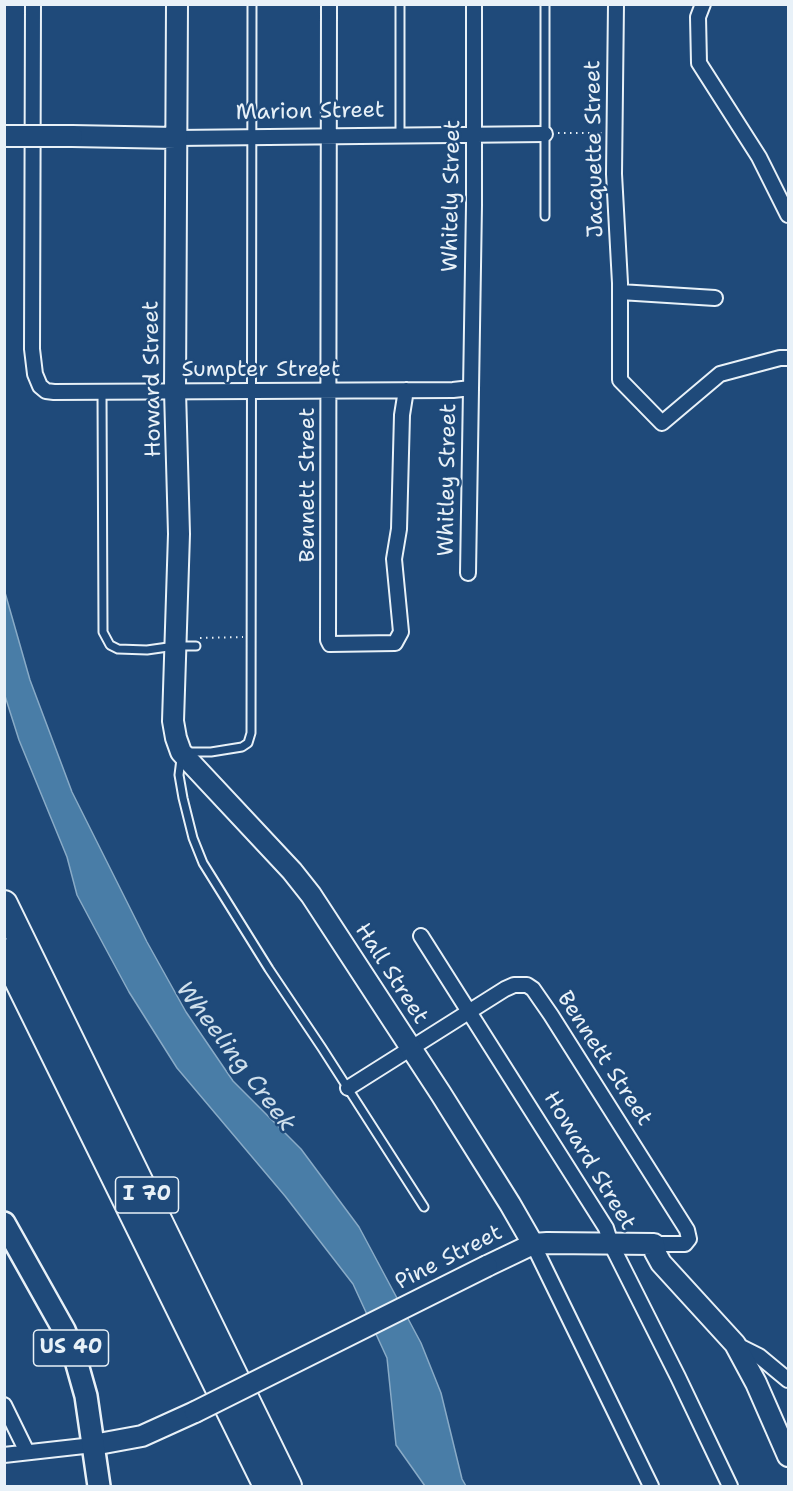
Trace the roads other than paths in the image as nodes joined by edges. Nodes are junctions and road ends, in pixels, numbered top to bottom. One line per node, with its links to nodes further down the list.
1 (33, 4): 27 (street, Sumpter Street)
2 (177, 4): 16 (street, Howard Street)
3 (252, 4): 15 (lane)
4 (329, 4): 11 (street, Bennett Street)
5 (400, 4): 12 (lane)
6 (474, 4): 13 (street, Whitely Street)
7 (545, 4): 10 (lane)
8 (616, 4): 19 (street, Jacquette Street)
9 (703, 4): 17 (street)
10 (545, 134): 13 (street, Marion Street); 18 (lane)
11 (328, 135): 12 (street, Marion Street); 15 (street, Marion Street); 26 (street, Bennett Street)
12 (400, 135): 13 (street, Marion Street)
13 (474, 135): 22 (street, Whitely Street)
14 (4, 136): 16 (street, Marion Street, bridge)
15 (251, 137): 16 (street, Marion Street); 25 (lane)
16 (176, 138): 24 (street, Howard Street)
17 (789, 215)
18 (545, 216)
19 (620, 292): 20 (street); 21 (street, Jacquette Street)
20 (715, 298)
21 (789, 358)
22 (471, 388): 23 (street, Sumpter Street); 28 (street, Whitley Street)
23 (406, 390): 26 (street, Sumpter Street); 26 (street, Bennett Street)
24 (175, 391): 25 (street, Sumpter Street); 27 (street, Sumpter Street); 29 (street, Howard Street)
25 (252, 391): 26 (street, Sumpter Street); 31 (lane)
26 (329, 391)
27 (102, 392): 29 (lane)
28 (468, 573)
29 (183, 642): 30 (lane); 31 (street, Howard Street)
30 (196, 646)
31 (182, 752): 36 (street, Hall Street); 37 (lane)
32 (4, 904): 53 (highway, I 70)
33 (421, 936): 35 (street, Howard Street)
34 (4, 952): 52 (highway, I 70)
35 (468, 1011): 36 (street, Bennett Street); 38 (street, Bennett Street); 42 (street, Howard Street)
36 (410, 1048): 37 (street, Bennett Street); 41 (street, Hall Street)
37 (348, 1088): 39 (lane)
38 (664, 1191): 43 (street, Pine Street)
39 (424, 1207)
40 (4, 1223): 47 (main road, US 40)
41 (533, 1244): 42 (street, Pine Street); 47 (street, Pine Street, bridge); 54 (street)
42 (611, 1244): 43 (street, Pine Street); 55 (street, Howard Street)
43 (654, 1244): 44 (street)
44 (735, 1344): 45 (street); 50 (street)
45 (789, 1380)
46 (4, 1405): 48 (street)
47 (93, 1445): 48 (street); 51 (main road, US 40)
48 (27, 1452): 49 (street)
49 (4, 1455)
50 (789, 1456)
51 (99, 1486)
52 (267, 1486)
53 (288, 1486)
54 (651, 1486)
55 (730, 1486)

